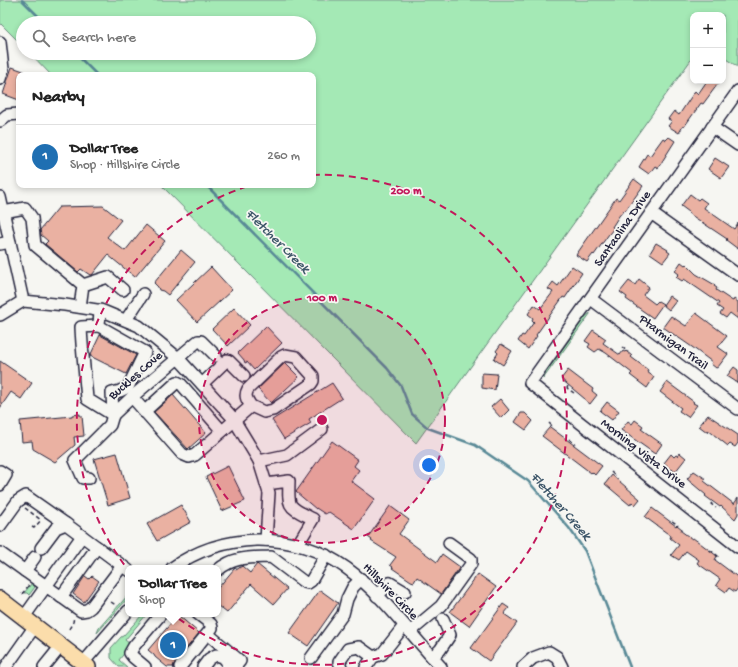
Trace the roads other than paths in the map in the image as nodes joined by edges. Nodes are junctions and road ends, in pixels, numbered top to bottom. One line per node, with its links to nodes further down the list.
1 (0, 42): 2 (street)
2 (0, 80)
3 (738, 91): 6 (street, Santaolina Drive)
4 (16, 114): 5 (street)
5 (0, 121)
6 (712, 127): 7 (street); 10 (street, Santaolina Drive)
7 (738, 145)
8 (0, 197): 9 (street)
9 (4, 212): 11 (street); 13 (street)
10 (652, 213): 12 (street); 16 (street, Santaolina Drive)
11 (5, 243): 17 (street)
12 (738, 275)
13 (83, 285): 14 (street); 18 (street)
14 (123, 290)
15 (143, 294): 21 (street)
16 (591, 299): 26 (street, Santaolina Drive); 30 (street, Ptarmigan Trail)
17 (23, 302): 18 (street); 20 (street)
18 (80, 307): 19 (street)
19 (100, 310): 21 (street); 22 (street)
20 (0, 315)
21 (126, 320): 24 (street)
22 (98, 326): 32 (street); 32 (street)
23 (216, 356): 24 (street, Buckles Cove)
24 (178, 358): 27 (street); 28 (street, Buckles Cove)
25 (244, 376): 27 (street)
26 (530, 383): 48 (street, Morning Vista Drive)
27 (202, 384): 33 (street)
28 (132, 398): 31 (street); 32 (street, Buckles Cove)
29 (251, 406): 29 (street); 33 (street)
30 (738, 409)
31 (144, 412): 35 (street); 35 (street)
32 (113, 415): 38 (street)
33 (234, 421): 35 (street); 36 (street)
34 (322, 429): 36 (street)
35 (222, 431)
36 (259, 461): 39 (street)
37 (0, 471): 40 (street)
38 (89, 478)
39 (266, 484): 44 (street); 45 (street)
40 (0, 485)
41 (66, 524): 42 (street); 43 (street); 54 (street)
42 (0, 526)
43 (82, 536): 47 (street); 56 (street)
44 (266, 540): 45 (street, Hillshire Circle); 51 (street, Hillshire Circle)
45 (298, 544): 50 (street, Hillshire Circle)
46 (450, 544): 66 (street)
47 (97, 547): 52 (street); 59 (street)
48 (738, 547)
49 (0, 552): 54 (street)
50 (326, 555): 53 (street); 55 (street, Hillshire Circle)
51 (180, 565)
52 (125, 568): 59 (street)
53 (221, 568)
54 (25, 571): 56 (street)
55 (361, 579): 58 (street, Hillshire Circle); 73 (street)
56 (46, 587): 59 (street); 65 (street)
57 (405, 592): 58 (street)
58 (377, 596): 66 (street, Hillshire Circle)
59 (61, 597)
60 (0, 600): 65 (main road)
61 (125, 615): 75 (street)
62 (158, 617): 77 (street)
63 (202, 617): 67 (street)
64 (443, 619): 72 (street)
65 (30, 621): 68 (main road); 74 (street)
66 (407, 629): 71 (street); 72 (street, Hillshire Circle)
67 (205, 637): 69 (street); 70 (street); 78 (street)
68 (61, 646): 75 (main road); 76 (street)
69 (228, 650): 70 (street); 82 (street)
70 (212, 651): 79 (street)
71 (373, 657): 83 (street); 84 (street)
72 (432, 657): 85 (street, Hillshire Circle)
73 (311, 658)
74 (4, 665)
75 (86, 665)
76 (44, 667)
77 (145, 667)
78 (180, 667)
79 (199, 667)
80 (203, 667): 81 (street)
81 (226, 667)
82 (235, 667)
83 (341, 667)
84 (366, 667)
85 (441, 667)
86 (523, 667): 87 (street)
87 (562, 667)

